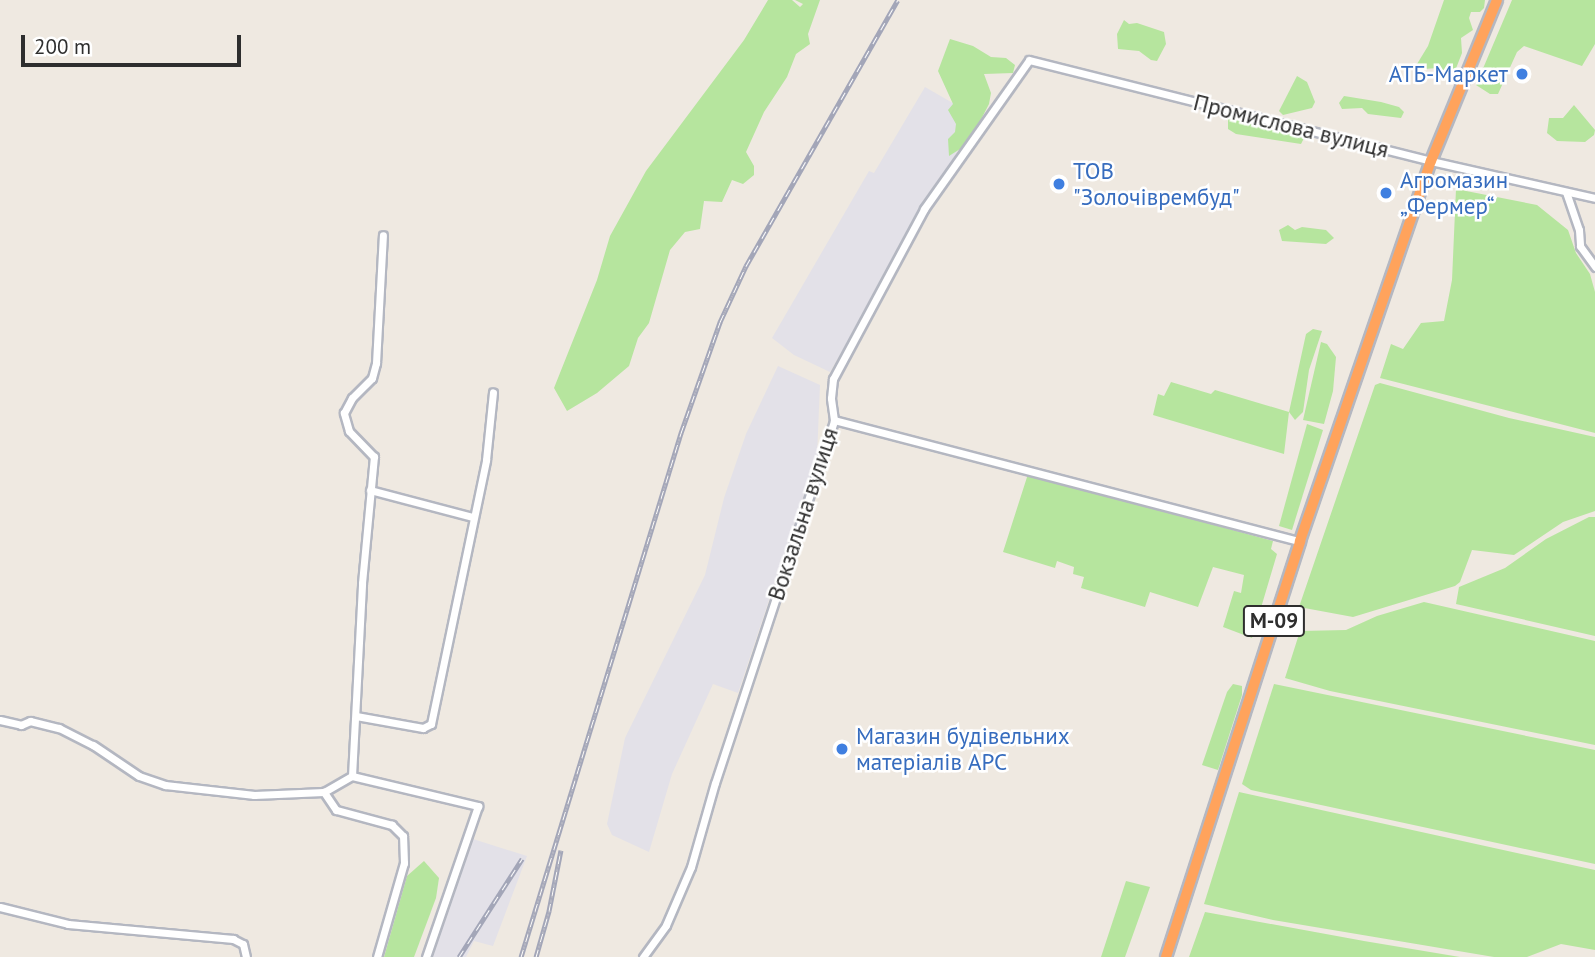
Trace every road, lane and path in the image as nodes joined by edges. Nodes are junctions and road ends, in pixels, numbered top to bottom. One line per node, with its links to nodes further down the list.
1 (1497, 0): 3 (highway, М-09)
2 (1029, 60): 3 (street, Промислова вулиця); 9 (street, Вокзальна вулиця)
3 (1431, 161): 4 (street, Промислова вулиця); 12 (highway, М-09)
4 (1566, 192): 5 (street, Промислова вулиця); 7 (street)
5 (1595, 198)
6 (383, 235): 10 (street)
7 (1595, 267)
8 (493, 392): 11 (street)
9 (834, 420): 12 (street); 21 (street, Вокзальна вулиця)
10 (370, 490): 11 (street); 13 (street)
11 (472, 517): 13 (street)
12 (1300, 541): 22 (highway, М-09)
13 (356, 716): 15 (street)
14 (0, 720): 16 (street)
15 (352, 776): 16 (street); 20 (street)
16 (324, 792): 19 (street)
17 (0, 907): 18 (street)
18 (246, 957)
19 (377, 957)
20 (426, 957)
21 (643, 957)
22 (1166, 957)

